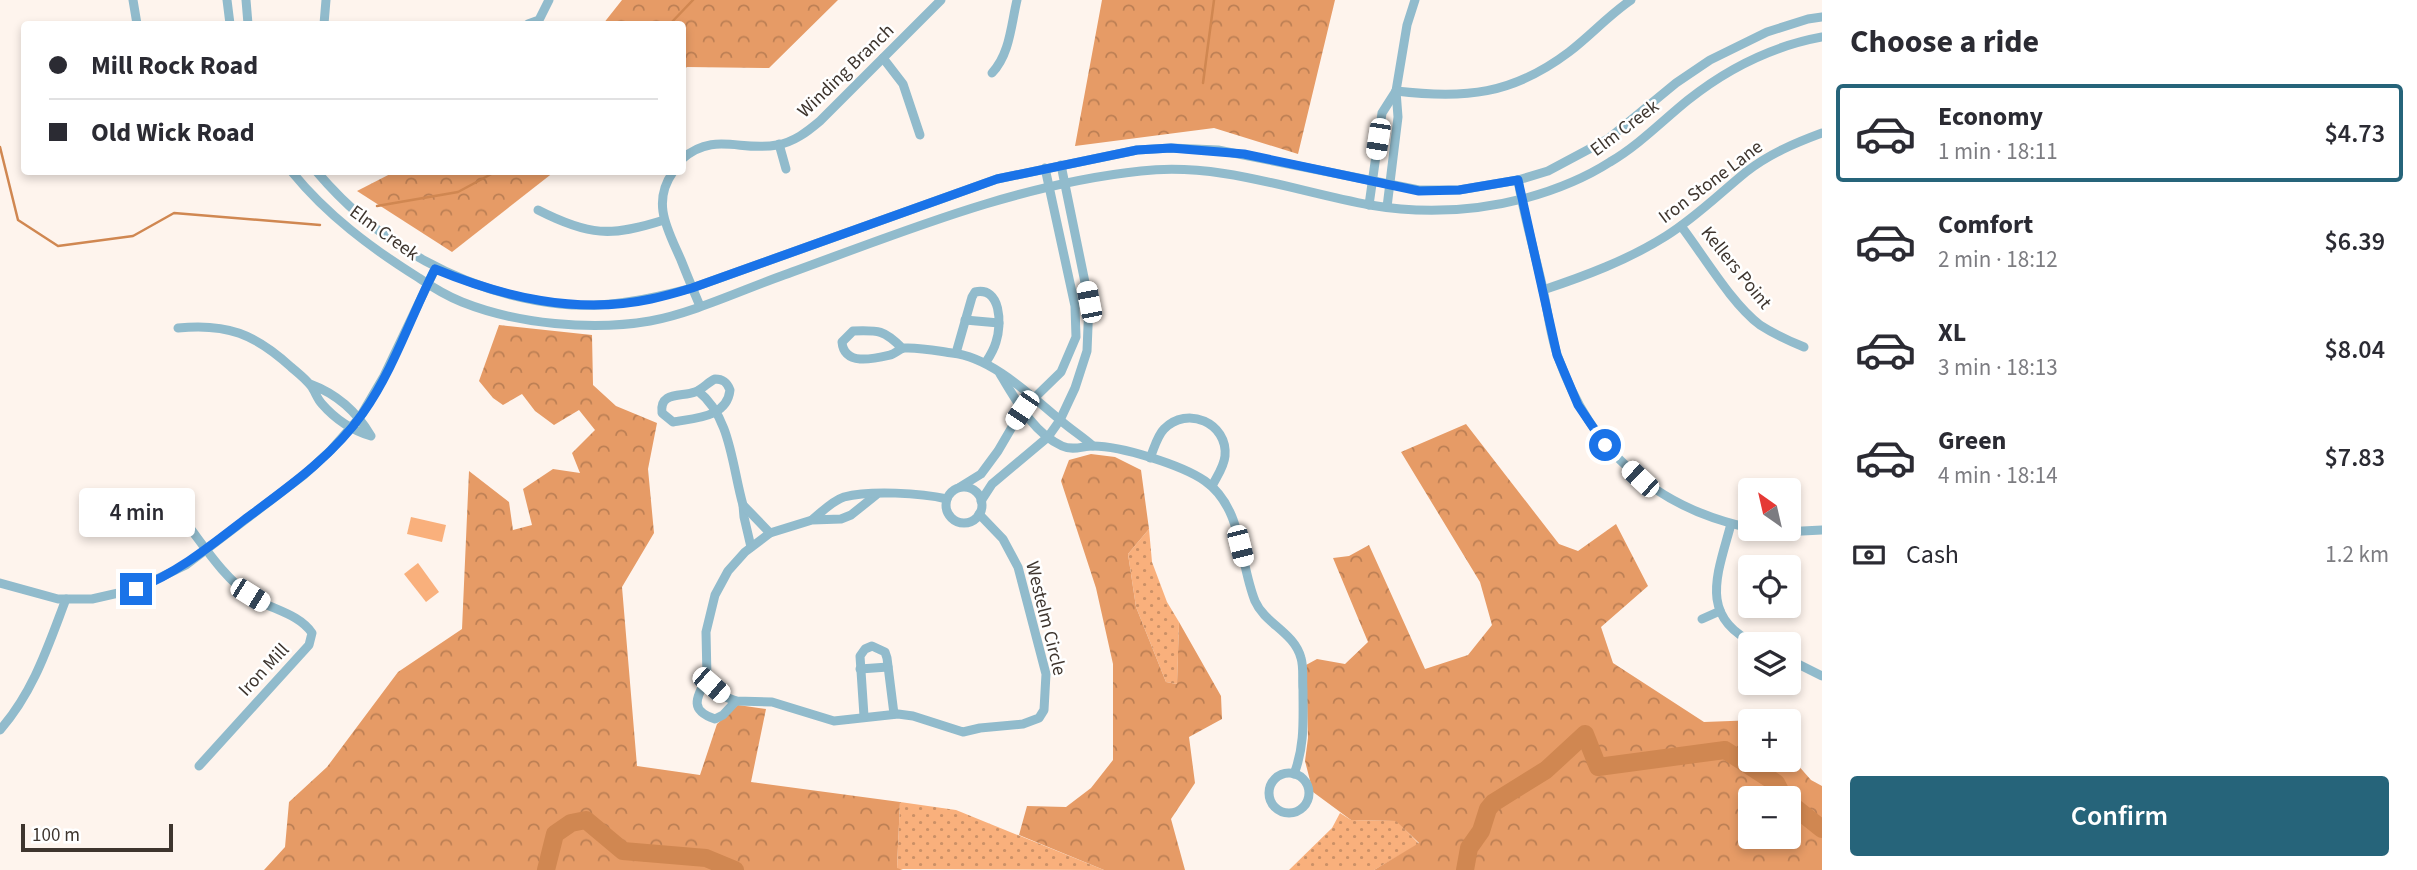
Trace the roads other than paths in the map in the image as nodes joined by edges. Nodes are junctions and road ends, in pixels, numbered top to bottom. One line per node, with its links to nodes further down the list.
1 (133, 0): 11 (street)
2 (227, 0): 12 (street)
3 (246, 0): 13 (street)
4 (326, 0): 14 (street)
5 (549, 0): 15 (street)
6 (941, 0): 17 (street, Winding Branch)
7 (1017, 0): 18 (street)
8 (1415, 0): 19 (street)
9 (1631, 0): 19 (street)
10 (1822, 17): 32 (street, Elm Creek)
11 (136, 21)
12 (230, 21)
13 (248, 21)
14 (324, 21)
15 (536, 21)
16 (1822, 37): 37 (street, Elm Creek)
17 (883, 58): 21 (street); 24 (street, Winding Branch)
18 (992, 73)
19 (1396, 91): 22 (street); 23 (street)
20 (1822, 133): 42 (street, Iron Stone Lane)
21 (920, 135)
22 (1378, 139): 23 (street); 33 (street)
23 (1395, 141): 35 (street)
24 (779, 145): 25 (street, Winding Branch); 28 (street)
25 (686, 156)
26 (1061, 165): 27 (street, Elm Creek); 33 (street, Elm Creek); 34 (street)
27 (1045, 168): 36 (street); 45 (street, Elm Creek)
28 (786, 169)
29 (295, 175): 44 (street, Elm Creek)
30 (320, 175): 43 (street, Elm Creek)
31 (671, 175): 41 (street)
32 (1518, 180): 35 (street, Elm Creek); 37 (street)
33 (1371, 182): 35 (street, Elm Creek); 38 (street)
34 (1065, 184): 36 (street, Elm Creek); 38 (street, Elm Creek); 62 (street)
35 (1390, 186): 39 (street)
36 (1049, 187): 47 (street, Elm Creek); 58 (street)
37 (1521, 199): 39 (street, Elm Creek); 46 (street)
38 (1369, 205): 39 (street, Elm Creek)
39 (1387, 207)
40 (538, 210): 41 (street)
41 (664, 220): 45 (street)
42 (1681, 226): 46 (street, Iron Stone Lane); 51 (street, Kellers Point)
43 (435, 269): 44 (street); 45 (street, Elm Creek)
44 (428, 284): 47 (street, Elm Creek); 61 (street)
45 (692, 288): 47 (street)
46 (1543, 290): 75 (street)
47 (700, 306)
48 (965, 320): 49 (street); 49 (street); 53 (street)
49 (999, 323): 54 (street)
50 (178, 328): 56 (street)
51 (1804, 347)
52 (902, 348): 52 (street); 53 (street)
53 (956, 353): 54 (street)
54 (986, 362): 55 (street)
55 (1000, 374): 58 (street); 59 (street)
56 (310, 384): 61 (street); 63 (street)
57 (698, 390): 60 (street); 60 (street); 60 (street)
58 (1036, 398): 59 (street); 62 (street)
59 (1022, 410): 64 (street); 68 (street)
60 (717, 411): 72 (street)
61 (360, 417): 63 (street); 63 (street)
62 (1060, 420): 64 (street); 65 (street)
63 (350, 429): 82 (street)
64 (1048, 437): 65 (street); 71 (street)
65 (1093, 446): 66 (street)
66 (1150, 458): 67 (street); 67 (street)
67 (1212, 486): 98 (street)
68 (960, 487): 70 (street); 71 (street)
69 (876, 495): 70 (street, Westelm Circle); 74 (street, Westelm Circle); 74 (street, Westelm Circle)
70 (947, 499): 73 (street)
71 (981, 501): 73 (street)
72 (743, 505): 80 (street); 81 (street)
73 (979, 514): 94 (street, Westelm Circle)
74 (812, 520): 80 (street, Westelm Circle)
75 (1731, 524): 76 (street); 85 (street)
76 (1738, 525)
77 (190, 528): 82 (street)
78 (1822, 530): 79 (street)
79 (1801, 531)
80 (770, 533): 81 (street, Westelm Circle)
81 (751, 547): 92 (street, Westelm Circle)
82 (206, 549): 84 (street); 97 (street, Iron Mill)
83 (0, 583): 84 (street)
84 (66, 599): 96 (street)
85 (1720, 611): 86 (street); 87 (street)
86 (1702, 619)
87 (1738, 635)
88 (1801, 666): 91 (street)
89 (888, 667): 90 (street); 90 (street); 94 (street)
90 (860, 669): 95 (street)
91 (1822, 676)
92 (707, 678): 93 (street); 93 (street, Westelm Circle)
93 (736, 701): 95 (street, Westelm Circle)
94 (894, 714): 95 (street, Westelm Circle)
95 (864, 716)
96 (0, 730)
97 (199, 766)
98 (1294, 774): 98 (street)

